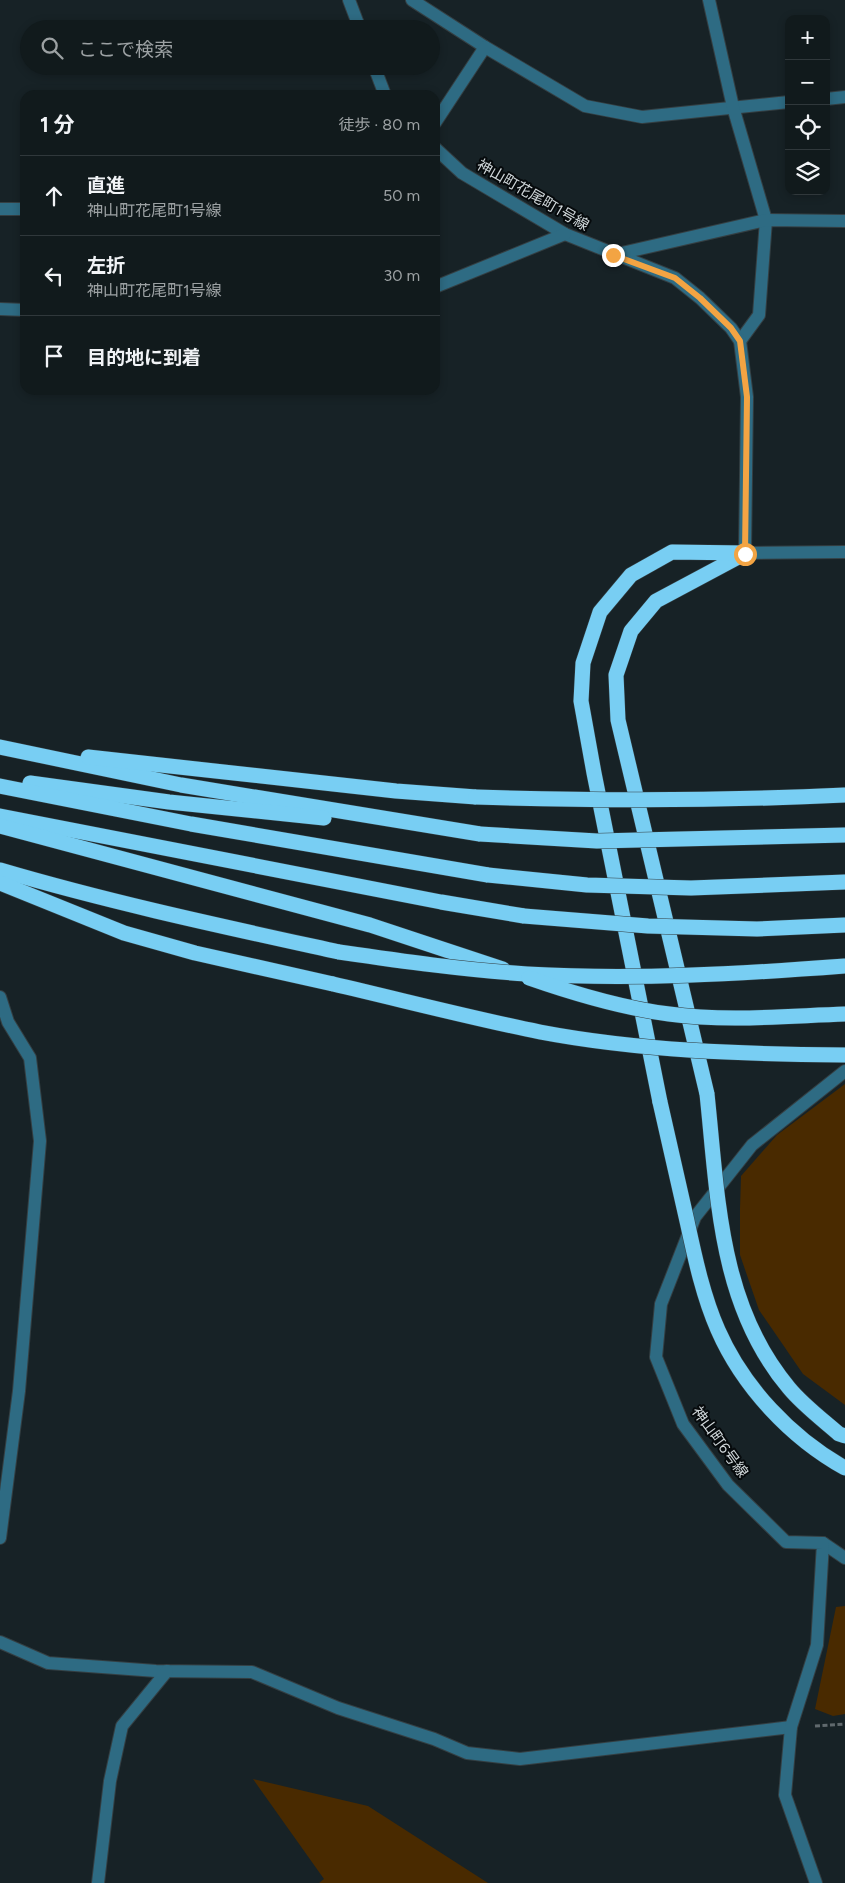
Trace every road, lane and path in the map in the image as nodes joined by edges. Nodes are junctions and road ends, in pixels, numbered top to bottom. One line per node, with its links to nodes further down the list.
1 (349, 0): 4 (street)
2 (412, 0): 5 (street)
3 (709, 0): 11 (street)
4 (357, 20)
5 (485, 47): 11 (street); 12 (street)
6 (377, 75): 7 (street)
7 (383, 90)
8 (845, 97): 9 (street)
9 (830, 99)
10 (785, 102): 11 (street)
11 (733, 107): 16 (street)
12 (440, 115)
13 (440, 153): 18 (street, 神山町花尾町1号線)
14 (0, 209): 15 (street)
15 (20, 209)
16 (766, 220): 17 (street); 19 (street); 23 (street)
17 (845, 221)
18 (565, 234): 19 (street, 神山町花尾町1号線); 20 (street)
19 (613, 255): 23 (street, 神山町花尾町1号線)
20 (440, 285)
21 (0, 309): 22 (street)
22 (20, 310)
23 (740, 341): 25 (street)
24 (845, 552): 25 (street)
25 (745, 554): 43 (highway, bridge); 44 (highway, bridge)
26 (5, 748): 29 (highway, bridge); 32 (highway)
27 (0, 778): 32 (highway)
28 (0, 786): 35 (highway, bridge)
29 (845, 795)
30 (0, 816): 37 (highway, bridge)
31 (0, 826): 40 (highway, bridge)
32 (480, 834): 33 (highway, bridge)
33 (845, 835)
34 (0, 870): 38 (highway, bridge)
35 (845, 882)
36 (0, 883): 41 (highway, bridge)
37 (845, 925)
38 (845, 966)
39 (0, 997): 45 (street)
40 (845, 1014)
41 (845, 1055)
42 (845, 1071): 46 (street, 神山町6号線)
43 (845, 1436)
44 (845, 1468)
45 (0, 1538)
46 (823, 1543): 47 (street); 51 (street)
47 (845, 1558)
48 (0, 1642): 49 (street)
49 (167, 1671): 51 (street); 52 (street)
50 (845, 1724): 51 (path)
51 (792, 1727): 53 (street)
52 (98, 1883)
53 (816, 1883)

